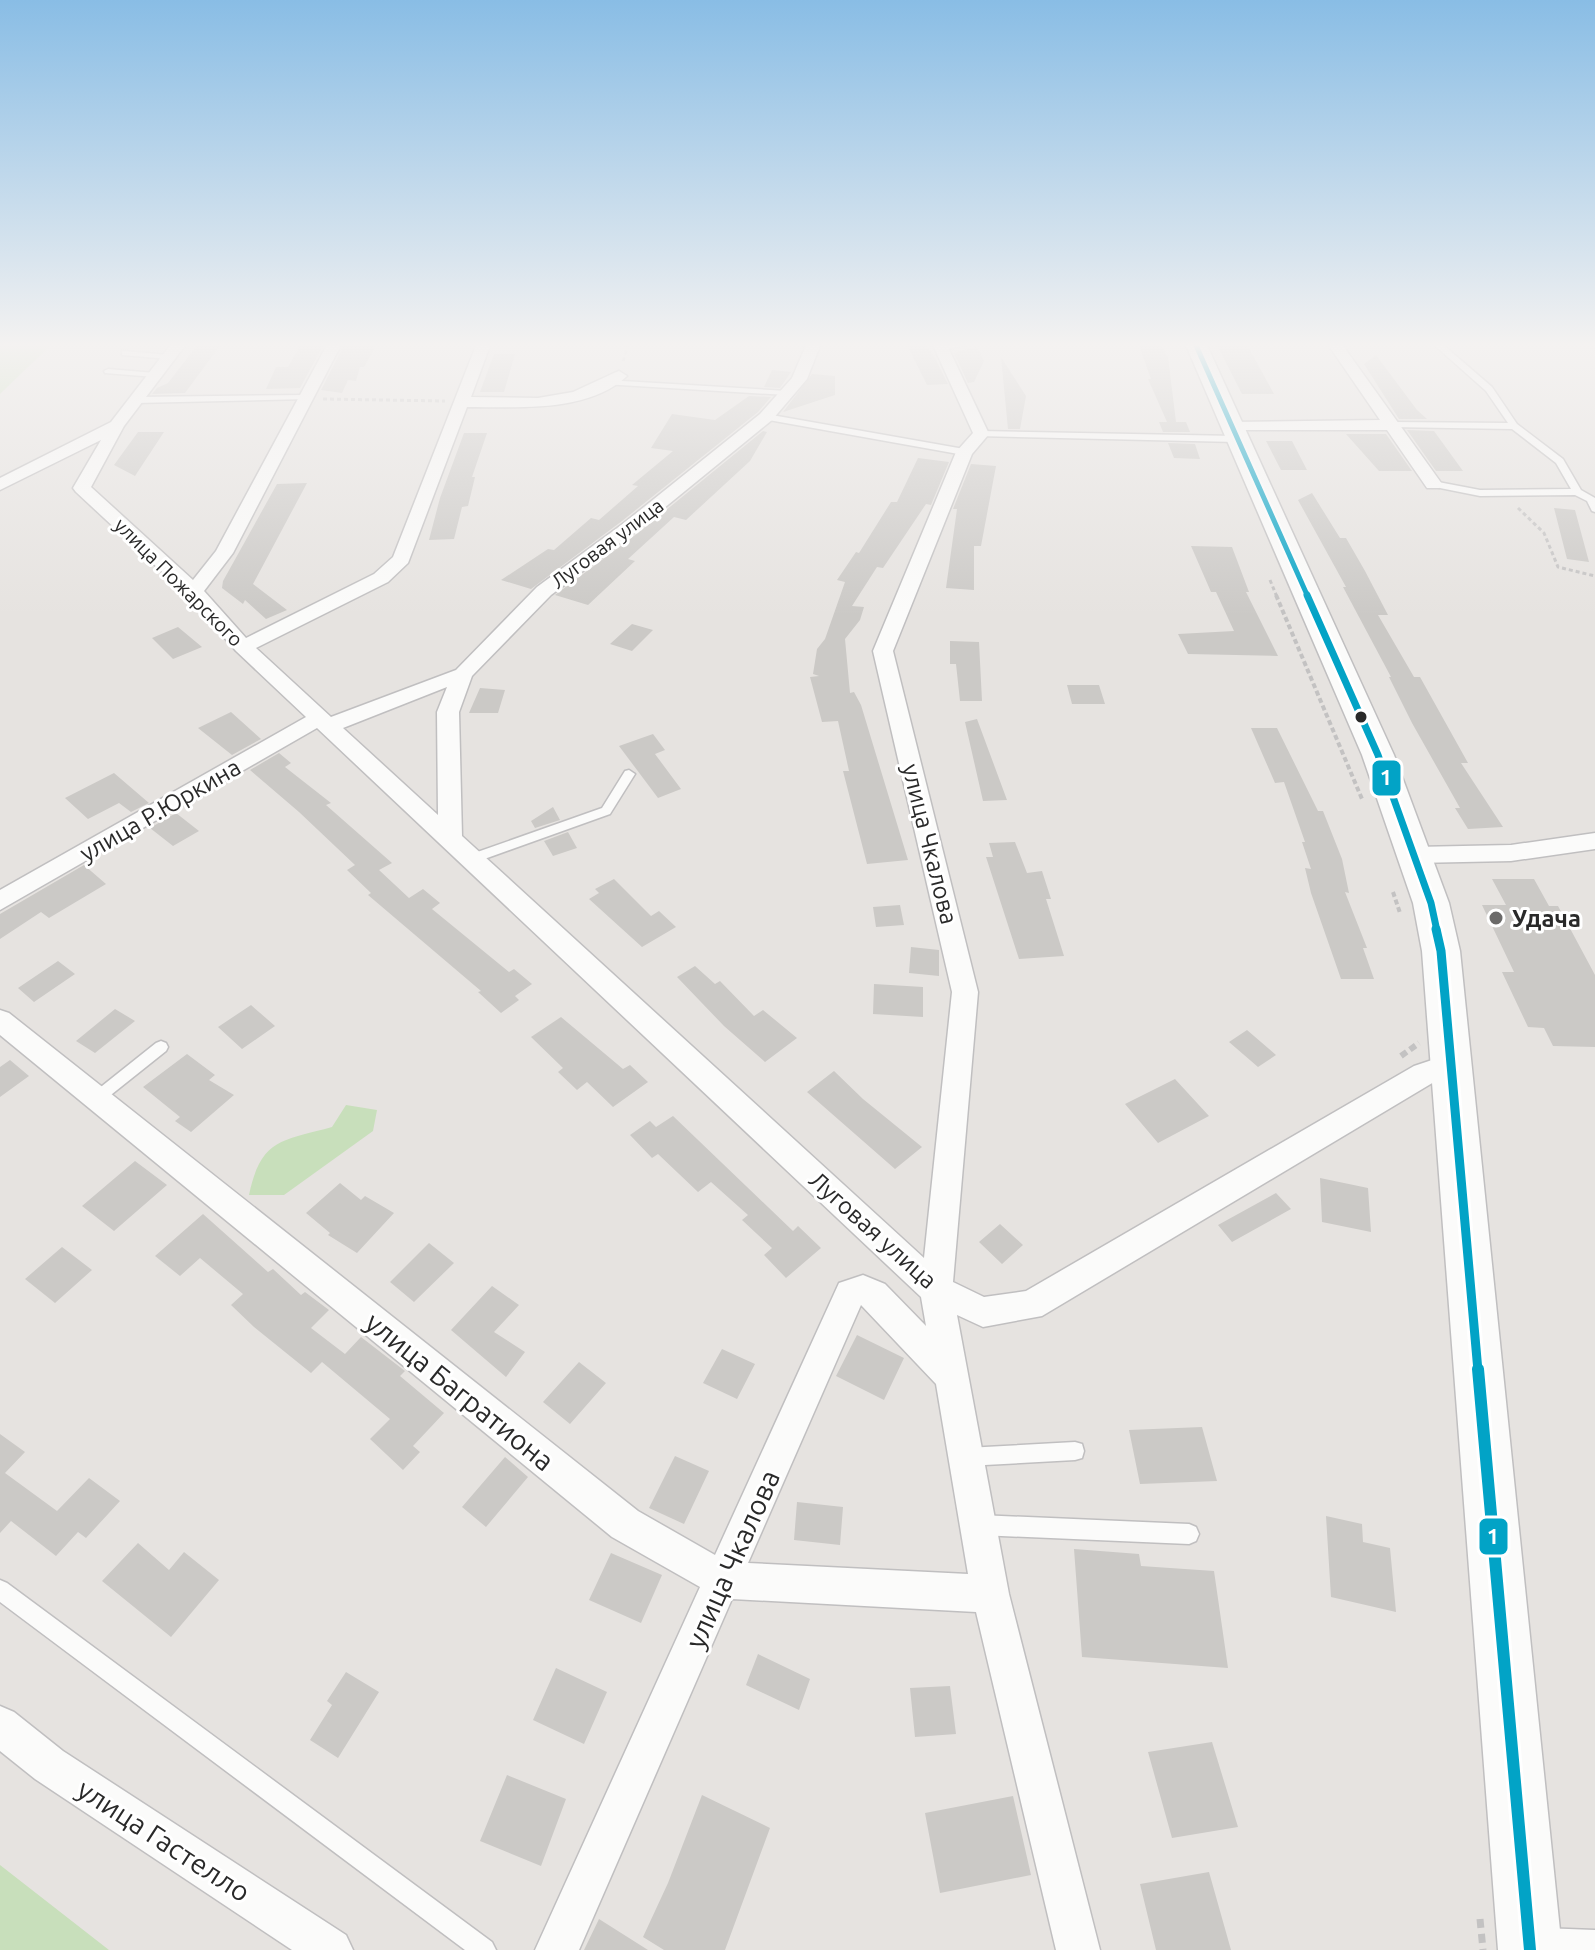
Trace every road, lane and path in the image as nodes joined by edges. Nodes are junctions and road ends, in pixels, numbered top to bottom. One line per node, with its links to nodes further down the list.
1 (99, 434): 14 (street, улица Пожарского)
2 (112, 434): 20 (street, улица Пожарского)
3 (287, 434): 20 (street)
4 (450, 434): 21 (street)
5 (745, 434): 22 (street, Луговая улица)
6 (901, 434): 12 (lane)
7 (969, 434): 12 (street)
8 (1208, 434): 12 (lane)
9 (1234, 434): 29 (main road)
10 (1398, 434): 13 (street)
11 (1525, 434): 15 (lane)
12 (972, 443): 36 (street, улица Чкалова)
13 (1433, 484): 16 (lane)
14 (0, 485)
15 (1577, 492): 16 (lane); 17 (lane)
16 (1480, 493): 19 (path)
17 (1595, 509)
18 (1265, 567): 25 (path)
19 (1595, 576)
20 (194, 591): 21 (street, улица Пожарского)
21 (243, 647): 23 (street, улица Пожарского)
22 (463, 674): 23 (street, Луговая улица); 26 (street, Луговая улица)
23 (324, 722): 26 (street, Луговая улица); 30 (street, улица Р.Юркина)
24 (629, 774): 28 (lane)
25 (1366, 811)
26 (450, 840): 28 (street, Луговая улица)
27 (1595, 841): 29 (street)
28 (471, 859): 36 (street, Луговая улица)
29 (1402, 868): 31 (path); 34 (main road)
30 (0, 901)
31 (1403, 923)
32 (0, 1020): 35 (street, улица Багратиона)
33 (161, 1047): 35 (lane)
34 (1431, 1059): 36 (street, Луговая улица); 48 (main road)
35 (97, 1098): 42 (street, улица Багратиона)
36 (936, 1290): 37 (street, улица Чкалова)
37 (951, 1376): 39 (street, улица Чкалова); 42 (street, улица Чкалова)
38 (1075, 1451): 39 (lane)
39 (966, 1457): 40 (street, улица Чкалова)
40 (978, 1525): 41 (lane); 44 (street, улица Чкалова)
41 (1189, 1534)
42 (723, 1580): 44 (street, улица Багратиона); 51 (street, улица Чкалова)
43 (0, 1590): 50 (lane)
44 (990, 1594): 52 (street, улица Чкалова)
45 (0, 1726): 49 (street, улица Гастелло)
46 (1479, 1904): 53 (path)
47 (1595, 1942): 48 (lane)
48 (1530, 1945)
49 (331, 1950)
50 (484, 1950)
51 (557, 1950)
52 (1078, 1950)
53 (1483, 1950)

